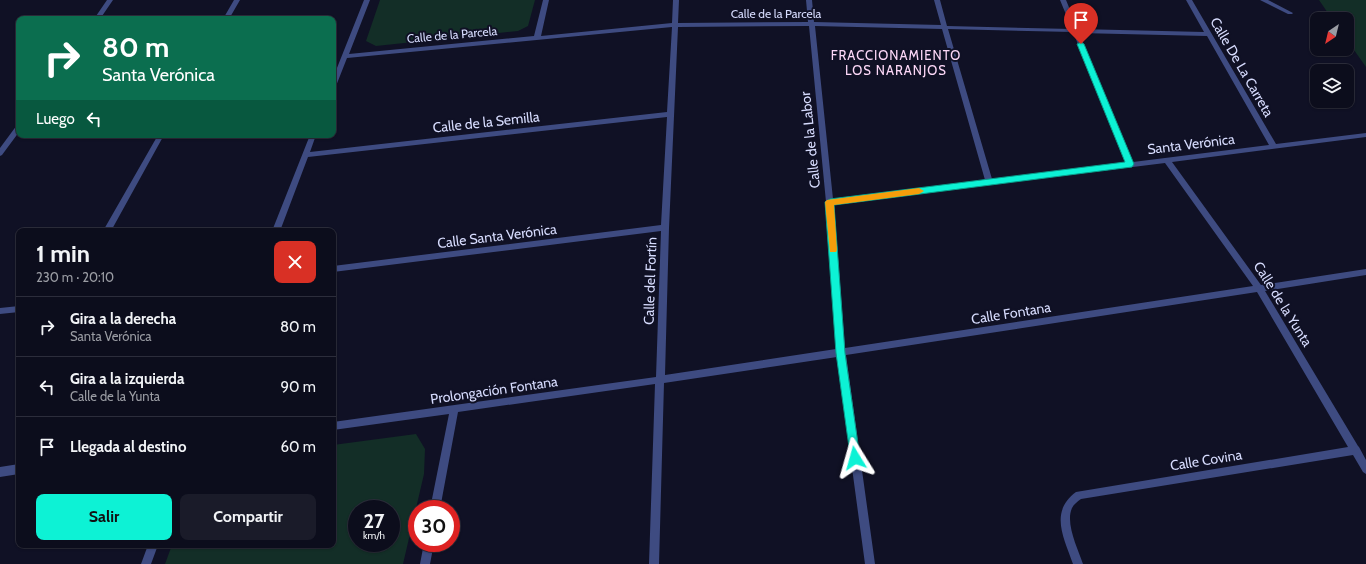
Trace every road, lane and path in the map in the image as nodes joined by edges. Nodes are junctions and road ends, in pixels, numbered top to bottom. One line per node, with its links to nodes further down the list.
1 (110, 0): 12 (street)
2 (237, 0): 13 (street)
3 (367, 0): 20 (street)
4 (546, 0): 19 (street)
5 (676, 0): 15 (street, Calle del Fortín)
6 (808, 0): 14 (street, Calle de la Labor)
7 (937, 0): 16 (street)
8 (1063, 0): 17 (street)
9 (1189, 0): 18 (street, Calle De La Carreta)
10 (1263, 0): 11 (street)
11 (1290, 13)
12 (99, 16)
13 (228, 16)
14 (811, 24): 15 (street, Calle de la Parcela); 16 (street, Calle de la Parcela); 33 (street, Calle de la Labor)
15 (674, 25): 19 (street, Calle de la Parcela); 22 (street, Calle del Fortín)
16 (944, 27): 17 (street, Calle de la Parcela); 32 (street)
17 (1075, 31): 18 (street, Calle de la Parcela); 31 (street)
18 (1209, 34): 27 (street, Calle De La Carreta)
19 (537, 38): 20 (street, Calle de la Parcela)
20 (345, 56): 21 (street)
21 (336, 78)
22 (670, 114): 29 (street, Calle de la Semilla); 36 (street, Calle del Fortín)
23 (16, 131): 28 (street)
24 (1366, 135): 27 (street, Santa Verónica)
25 (159, 138): 34 (street)
26 (313, 138): 29 (street)
27 (1274, 146): 30 (street, Santa Verónica)
28 (0, 153)
29 (305, 155): 35 (street)
30 (1167, 160): 31 (street, Santa Verónica); 39 (street, Calle de la Yunta)
31 (1130, 164): 32 (street, Santa Verónica)
32 (989, 182): 33 (street, Santa Verónica)
33 (830, 202): 42 (street, Calle de la Labor)
34 (109, 228)
35 (277, 228)
36 (665, 228): 37 (street, Calle Santa Verónica); 43 (street, Calle del Fortín)
37 (336, 269)
38 (1366, 272): 39 (street, Calle Fontana)
39 (1259, 288): 42 (street, Calle Fontana); 46 (street, Calle de la Yunta)
40 (16, 309): 41 (street)
41 (0, 311)
42 (841, 353): 43 (street, Calle Fontana); 56 (street, Calle de la Labor)
43 (659, 380): 44 (street, Prolongación Fontana); 55 (street, Calle del Fortín)
44 (454, 410): 45 (street, Prolongación Fontana); 50 (street)
45 (336, 426)
46 (1356, 450): 48 (street, Calle de la Yunta); 57 (street, Calle Covina)
47 (16, 469): 49 (street)
48 (1366, 469)
49 (0, 472)
50 (438, 500)
51 (152, 548): 53 (street)
52 (427, 552): 54 (street)
53 (146, 564)
54 (425, 564)
55 (654, 564)
56 (870, 564)
57 (1078, 564)

